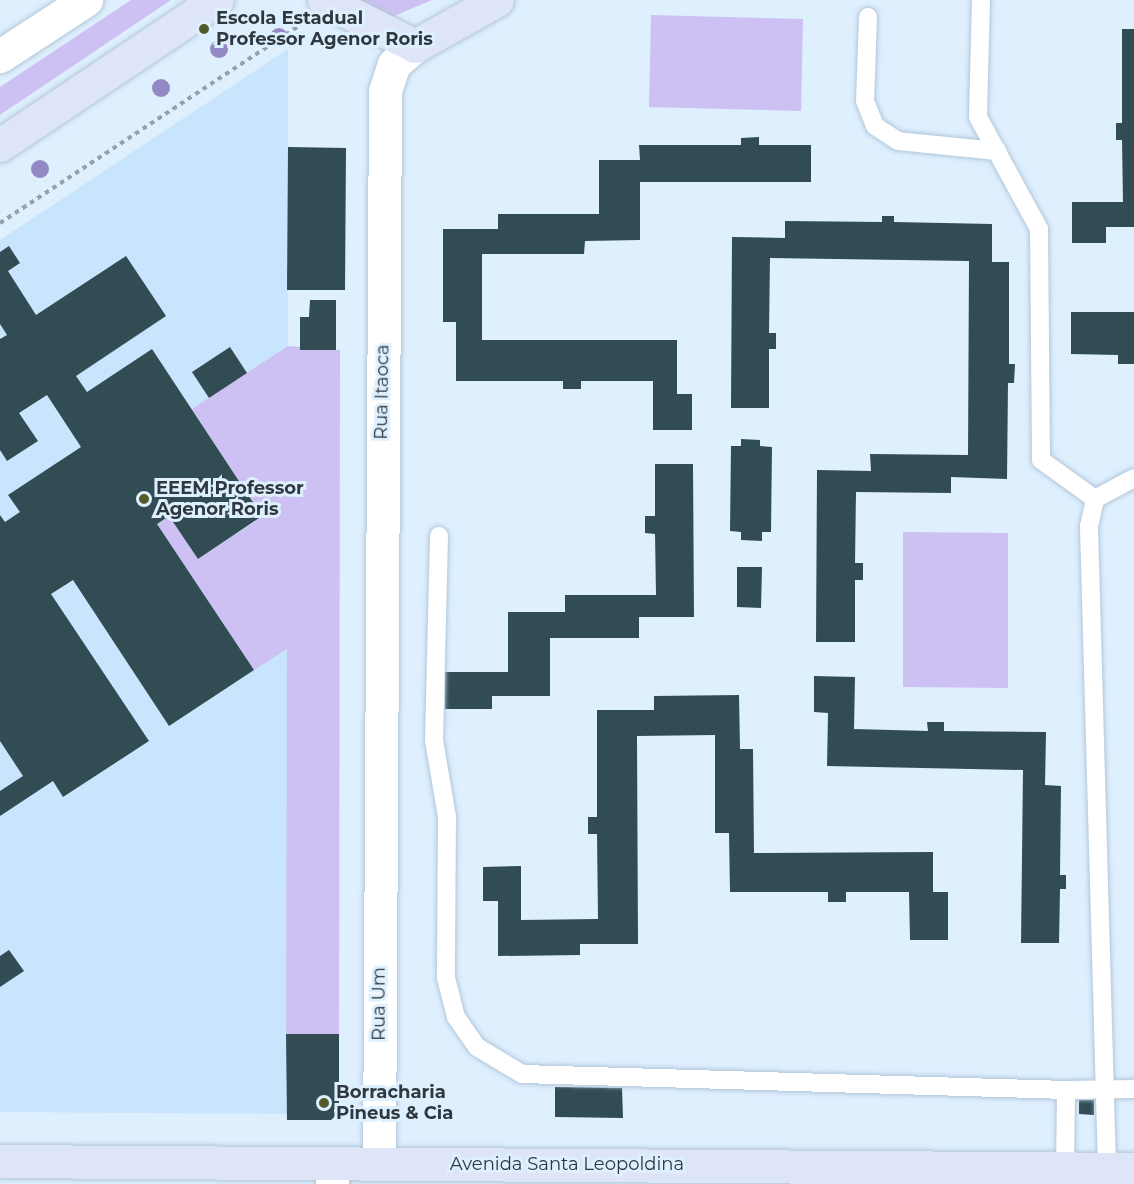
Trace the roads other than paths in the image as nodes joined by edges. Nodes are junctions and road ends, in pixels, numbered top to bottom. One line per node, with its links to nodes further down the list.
1 (217, 0): 10 (street)
2 (497, 0): 6 (street, Rua Itaoca)
3 (981, 0): 11 (lane)
4 (79, 2): 9 (street)
5 (336, 4): 8 (street)
6 (465, 11): 8 (street, Rua Itaoca)
7 (868, 17): 11 (lane)
8 (415, 46): 15 (street, Rua Itaoca)
9 (0, 56)
10 (0, 145)
11 (997, 151): 13 (lane)
12 (1134, 477): 13 (lane)
13 (1095, 499): 16 (lane)
14 (439, 536): 18 (lane)
15 (378, 845): 20 (street, Rua Um)
16 (1105, 1089): 17 (lane); 18 (lane); 22 (lane)
17 (1134, 1089)
18 (1066, 1090): 21 (lane)
19 (0, 1161): 23 (street, Avenida Santa Leopoldina)
20 (379, 1163): 21 (street, Avenida Santa Leopoldina); 23 (street, Avenida Santa Leopoldina)
21 (1065, 1168): 22 (street, Avenida Santa Leopoldina)
22 (1120, 1168)
23 (332, 1173)

